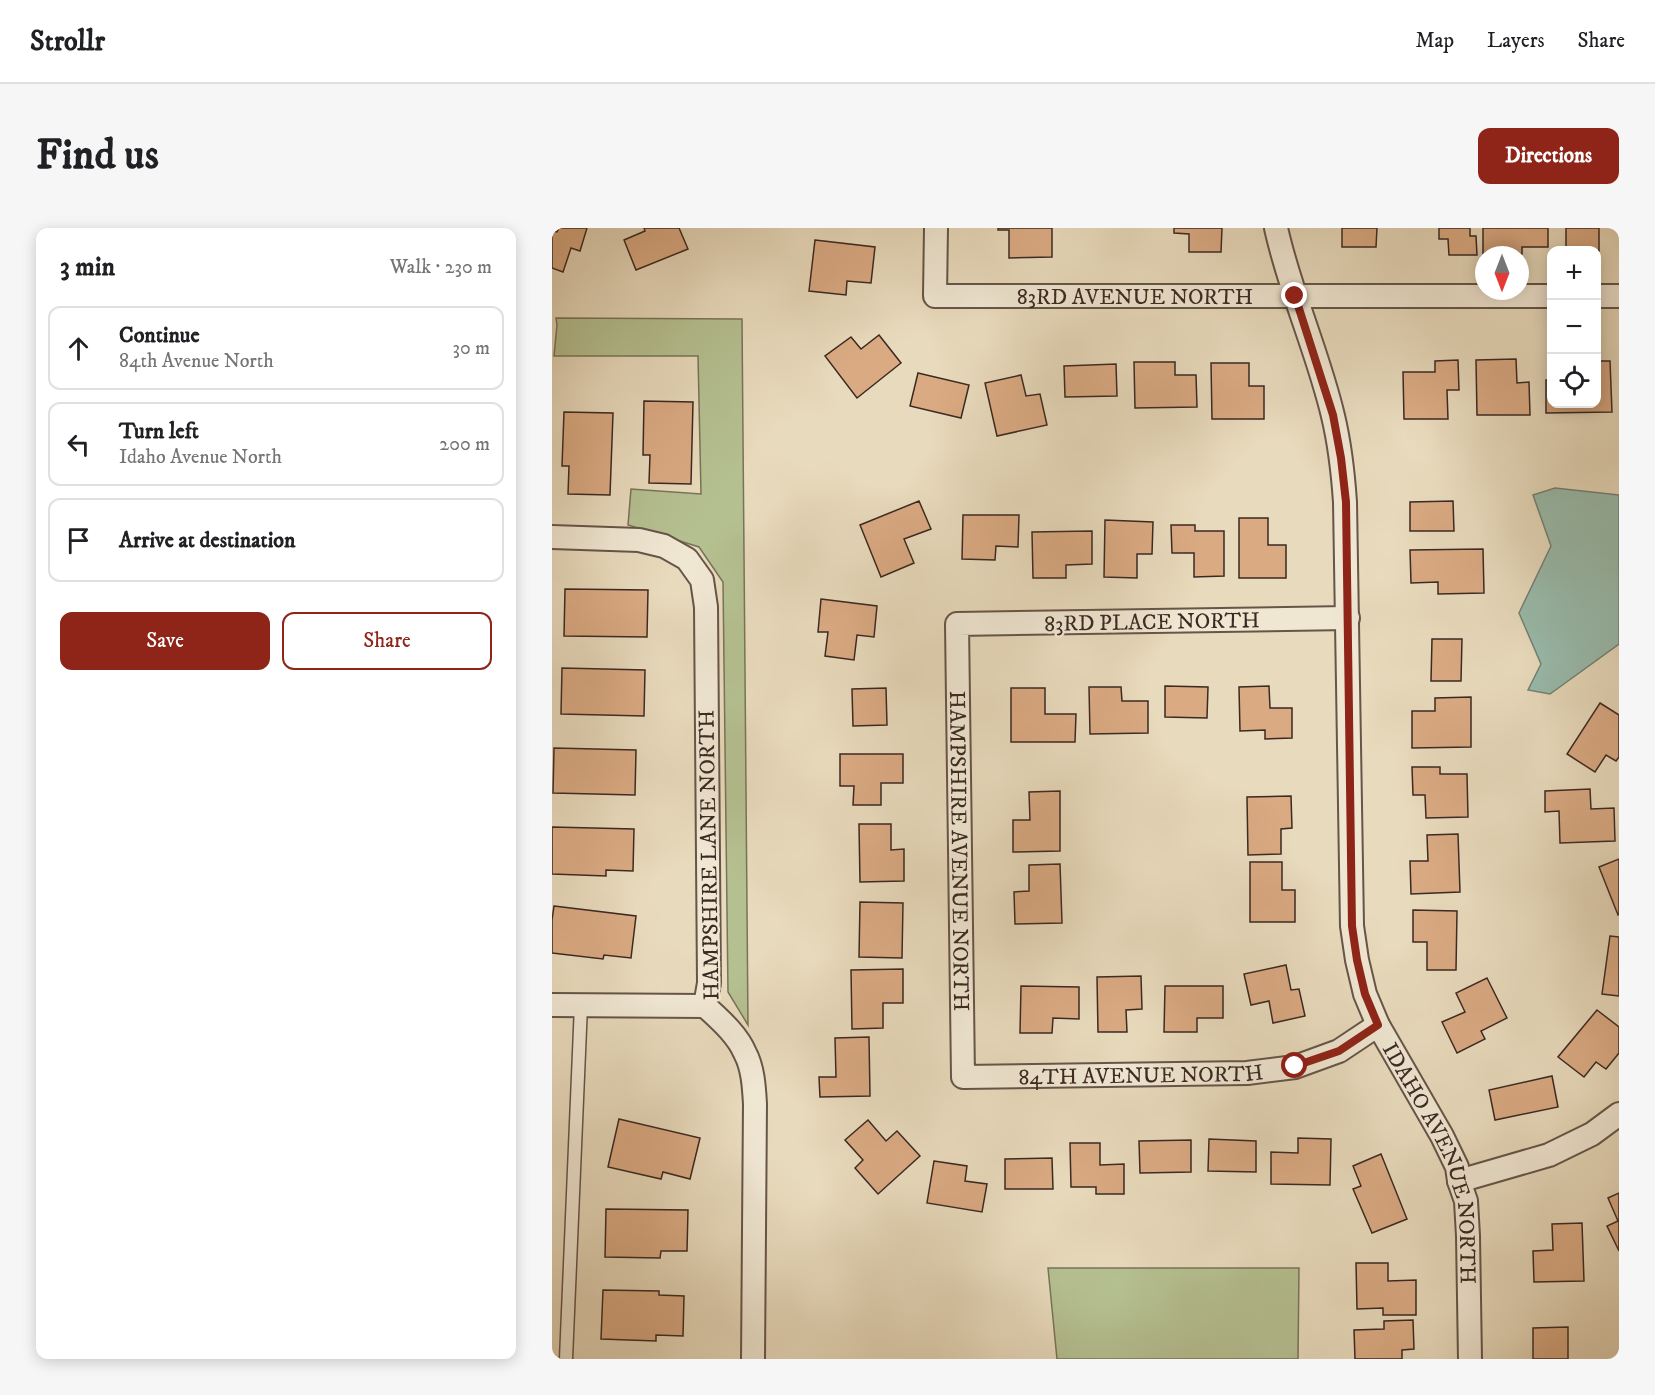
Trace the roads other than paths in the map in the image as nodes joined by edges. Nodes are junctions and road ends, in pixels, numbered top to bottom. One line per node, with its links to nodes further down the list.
1 (936, 228): 3 (street, 83RD AVENUE NORTH)
2 (1276, 228): 3 (street, IDAHO AVENUE NORTH)
3 (1295, 296): 4 (street, 83RD AVENUE NORTH); 8 (street, IDAHO AVENUE NORTH)
4 (1547, 296)
5 (1601, 296): 6 (street)
6 (1619, 296)
7 (552, 537): 12 (street, HAMPSHIRE LANE NORTH)
8 (1348, 618): 9 (street, 83RD PLACE NORTH); 13 (street, IDAHO AVENUE NORTH)
9 (957, 624): 14 (street, HAMPSHIRE AVENUE NORTH)
10 (552, 1005): 11 (street)
11 (581, 1005): 12 (street); 17 (lane)
12 (705, 1006): 18 (street, HAMPSHIRE LANE NORTH)
13 (1378, 1025): 14 (street, 84TH AVENUE NORTH); 16 (street, IDAHO AVENUE NORTH)
14 (963, 1077)
15 (1619, 1114): 16 (street)
16 (1459, 1181): 19 (street, IDAHO AVENUE NORTH)
17 (566, 1359)
18 (753, 1359)
19 (1470, 1359)

